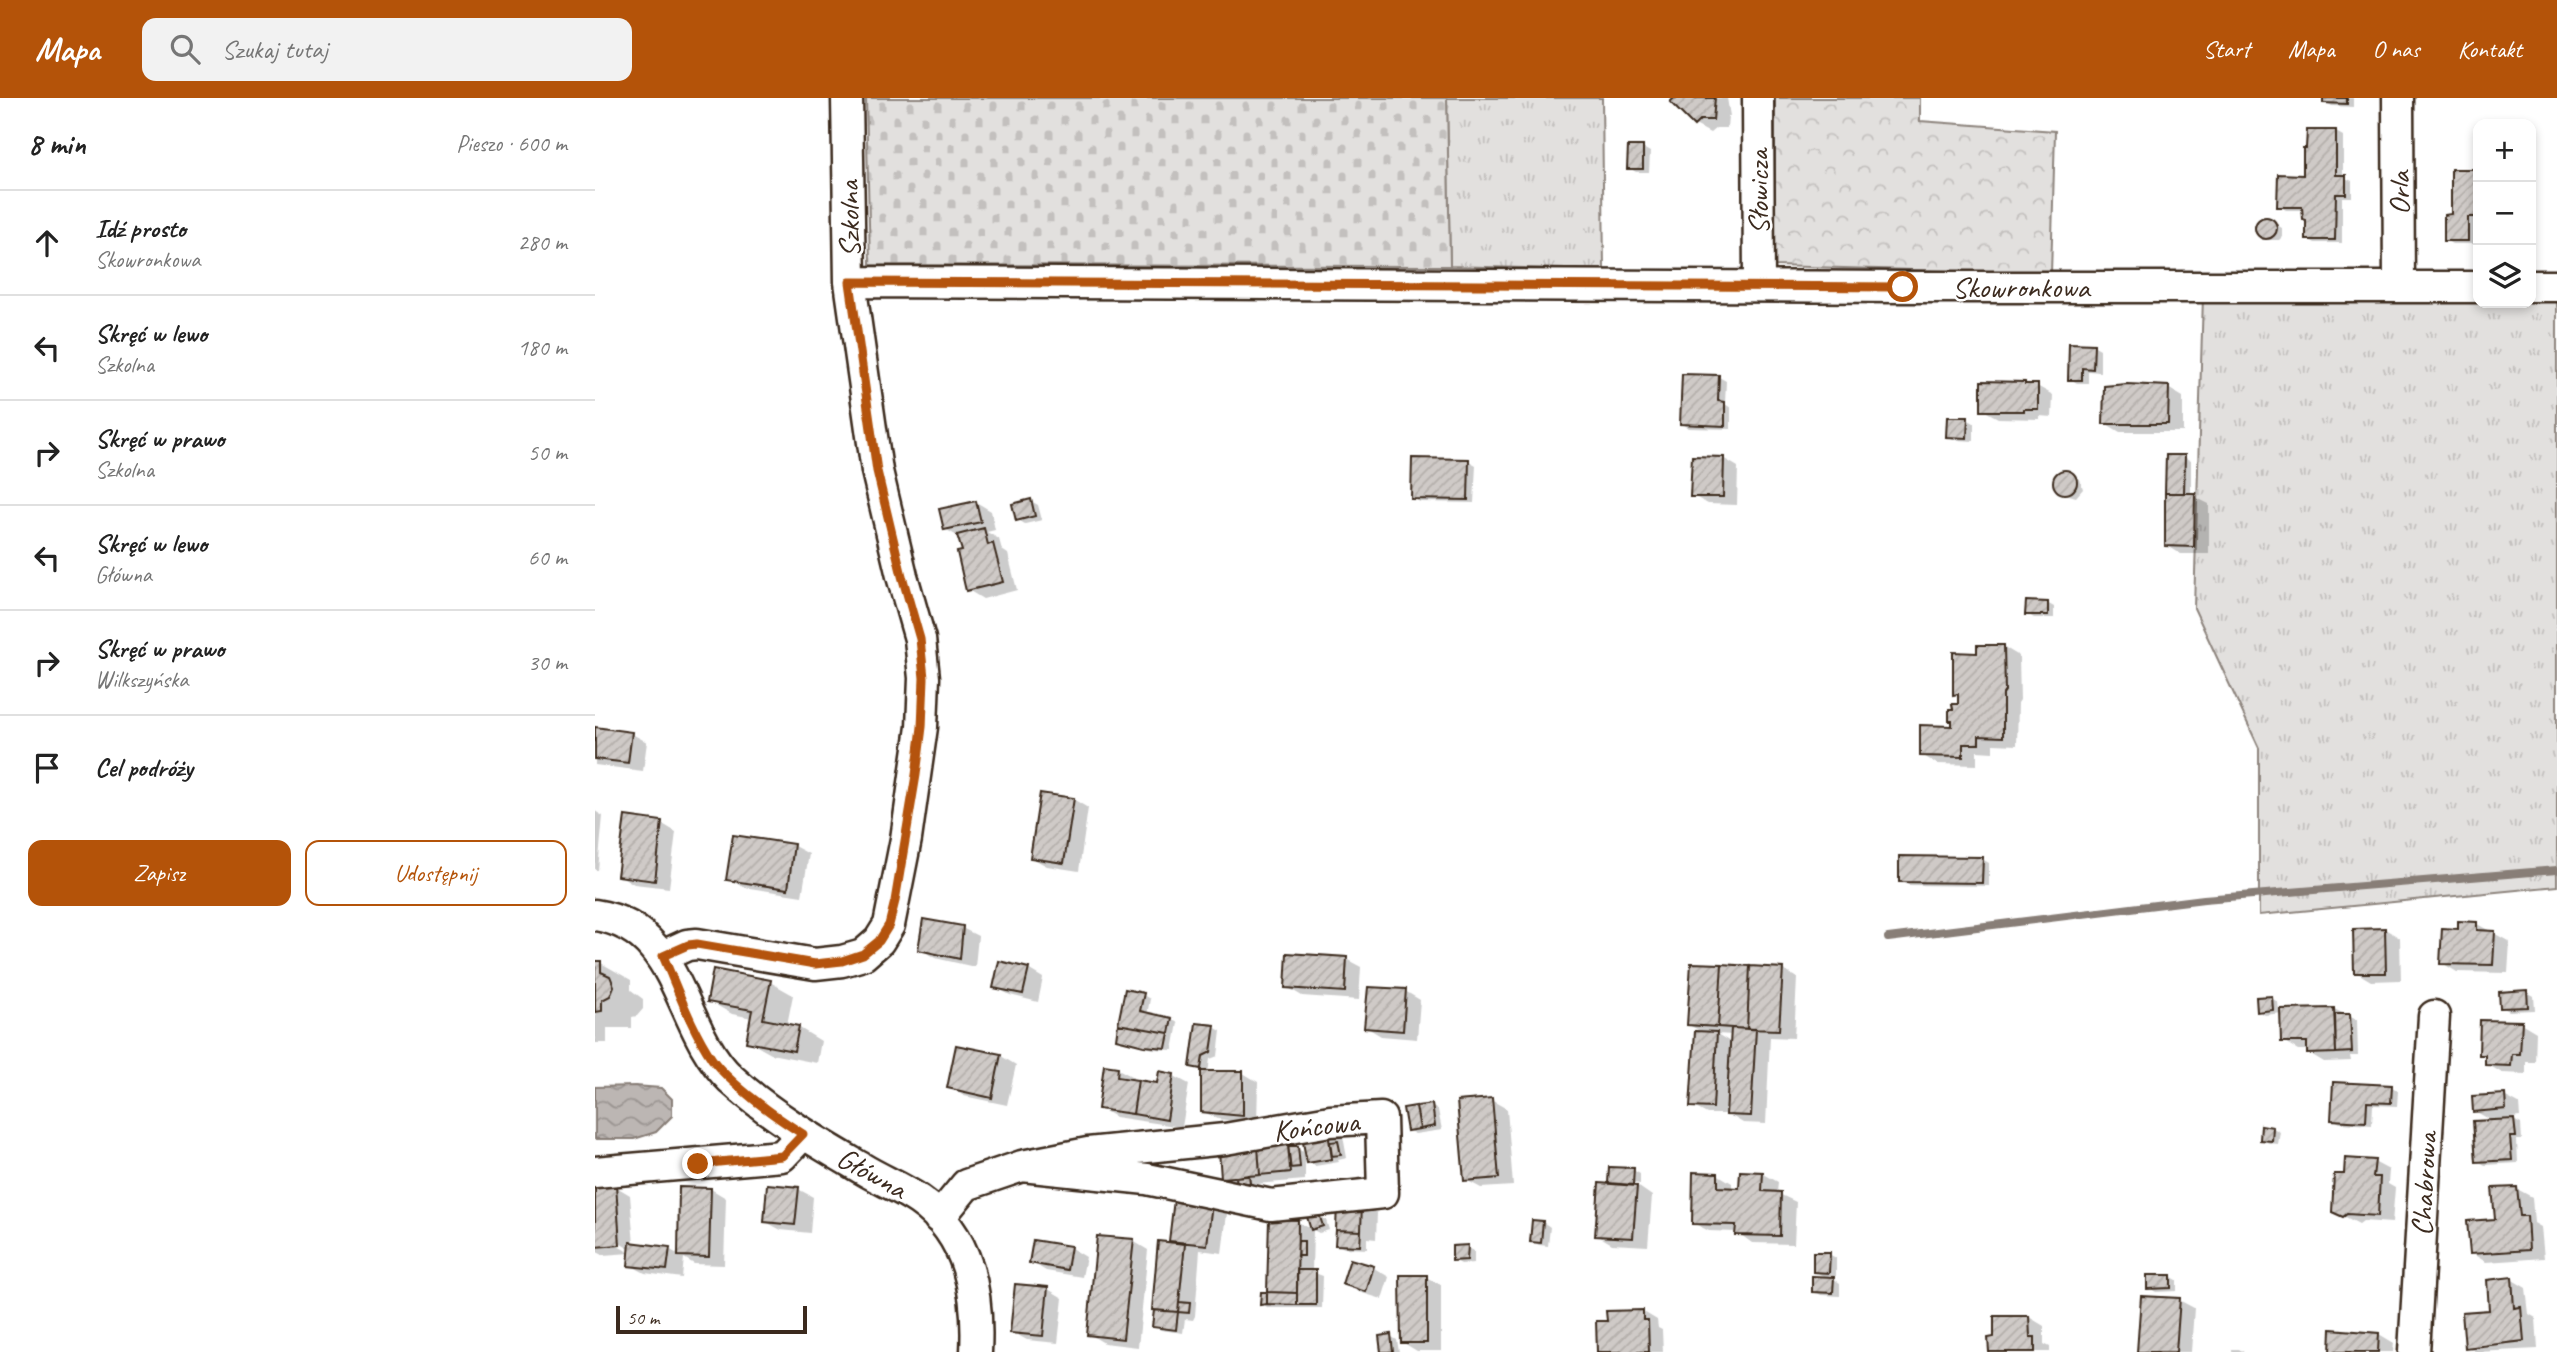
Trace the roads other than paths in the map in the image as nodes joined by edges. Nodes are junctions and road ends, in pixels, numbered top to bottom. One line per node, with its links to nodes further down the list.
1 (847, 98): 4 (street, Szkolna)
2 (1758, 98): 5 (street, Słowicza)
3 (2398, 98): 8 (street, Orla)
4 (850, 282): 5 (street, Skowronkowa); 11 (street, Szkolna)
5 (1759, 286): 8 (street, Skowronkowa)
6 (2536, 286): 7 (street)
7 (2557, 286)
8 (2399, 287): 9 (street, Skowronkowa)
9 (2473, 287)
10 (595, 915): 11 (street, Główna)
11 (663, 956): 13 (street, Główna)
12 (2434, 1016): 18 (street, Chabrowa)
13 (803, 1134): 15 (street); 16 (street, Główna)
14 (1022, 1166): 14 (street, Końcowa); 16 (street, Końcowa)
15 (595, 1172)
16 (939, 1218): 17 (street, Główna)
17 (975, 1352)
18 (2414, 1352)

